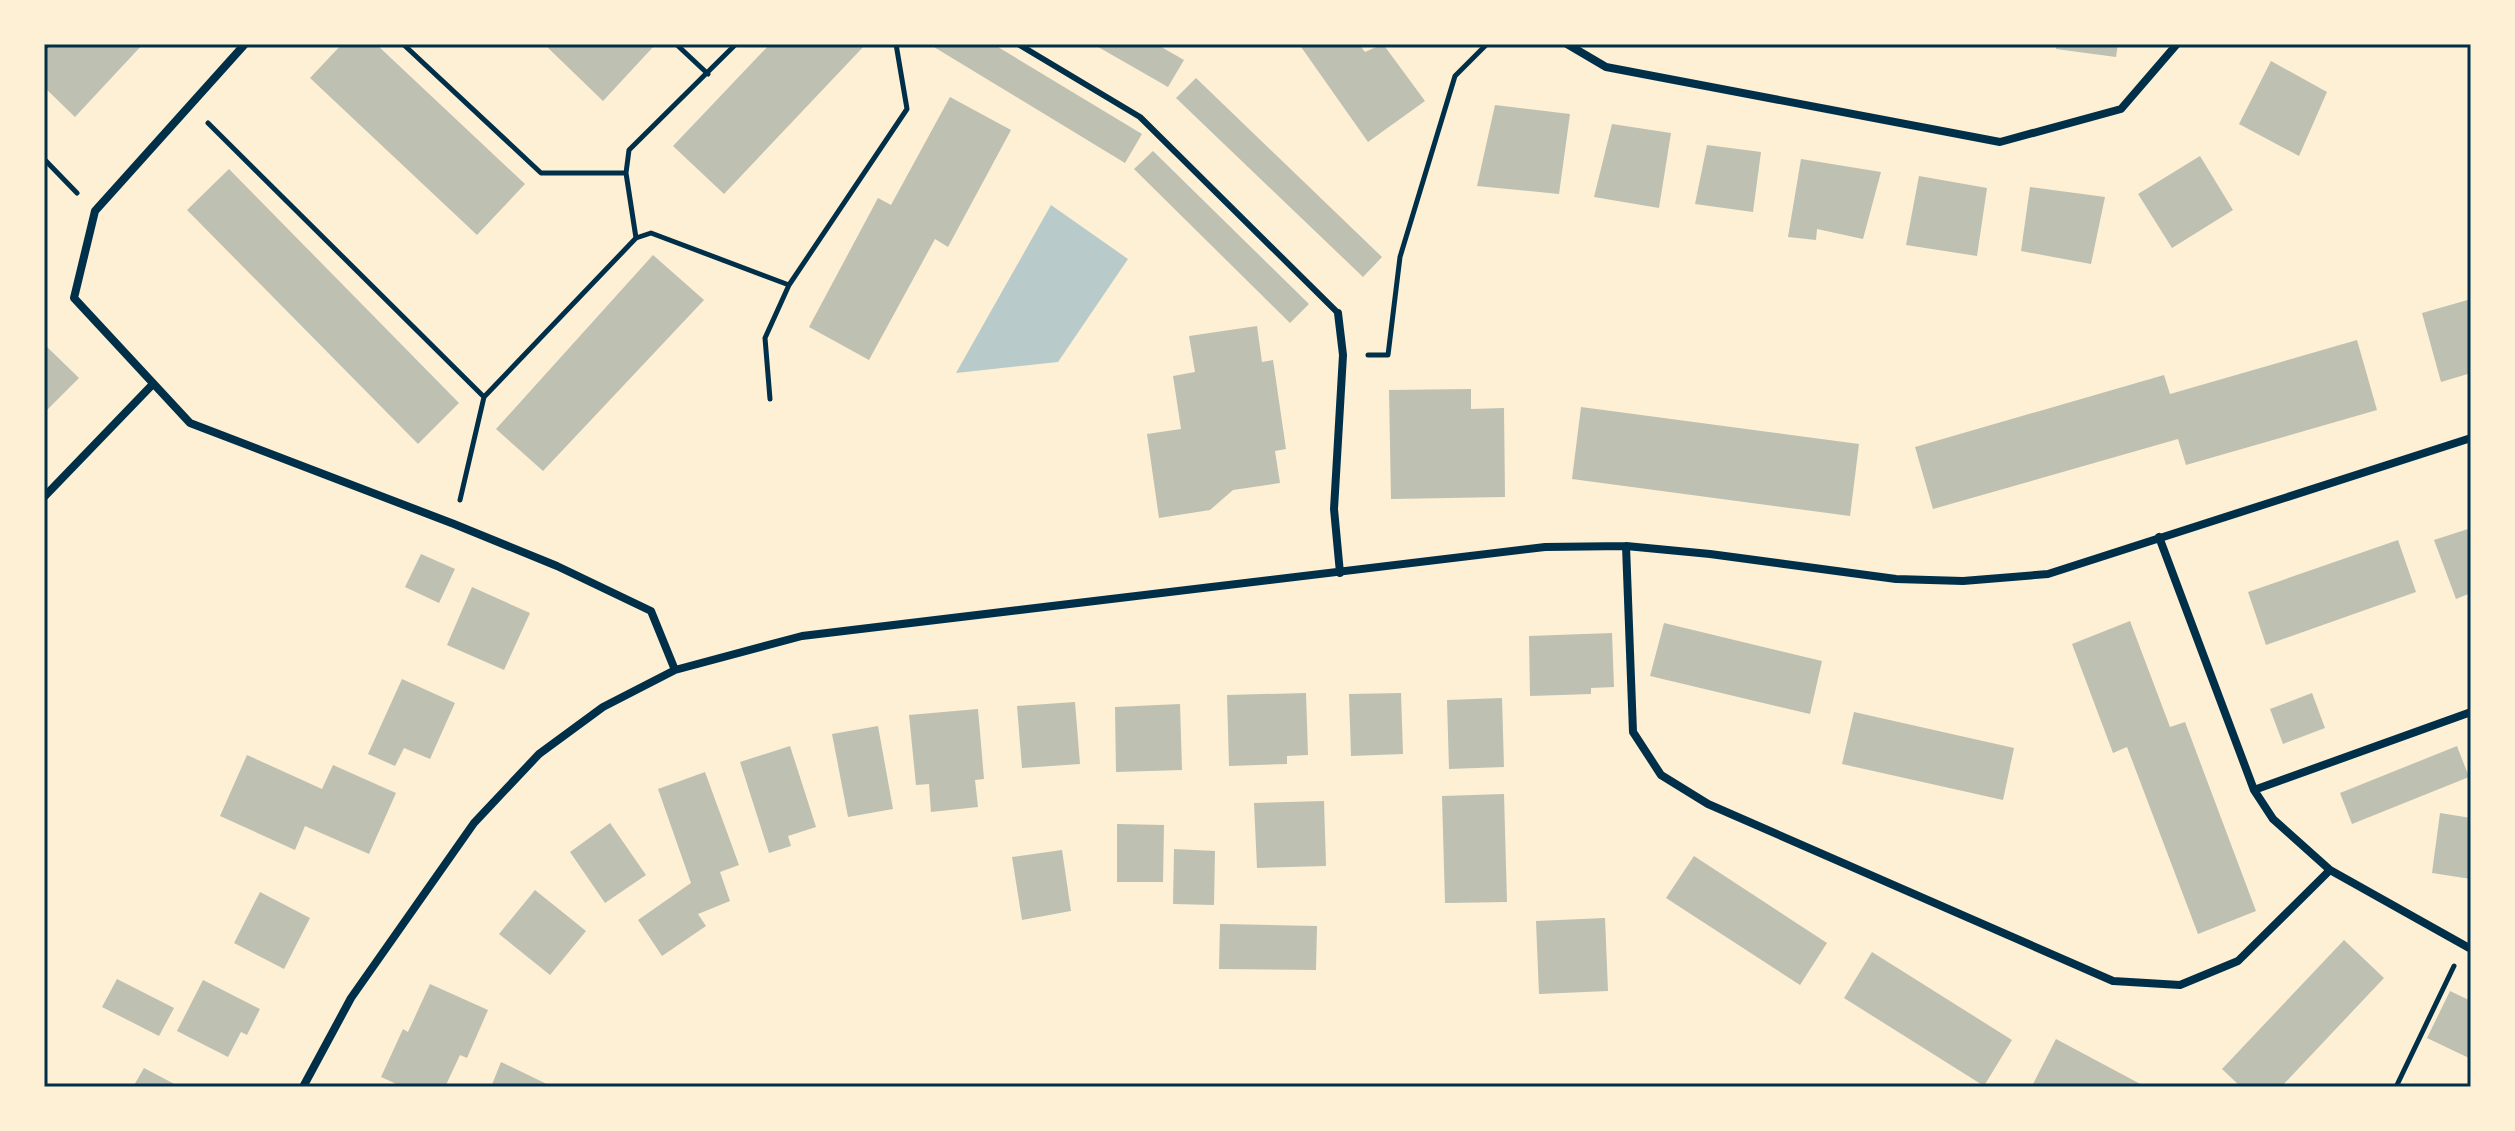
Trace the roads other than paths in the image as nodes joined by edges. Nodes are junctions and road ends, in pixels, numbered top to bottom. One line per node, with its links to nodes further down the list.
1 (245, 44): 6 (street)
2 (1018, 44): 5 (lane)
3 (1567, 44): 4 (street)
4 (2177, 44)
5 (1338, 313): 11 (street)
6 (152, 385): 8 (street); 12 (street)
7 (2471, 438): 9 (street)
8 (44, 497)
9 (2159, 537): 10 (street); 14 (street)
10 (1626, 546): 11 (street); 15 (street)
11 (1340, 573): 12 (street)
12 (675, 670): 17 (street)
13 (2471, 712): 14 (street)
14 (2254, 790): 15 (street)
15 (2330, 870): 16 (street)
16 (2467, 948)
17 (303, 1087)

